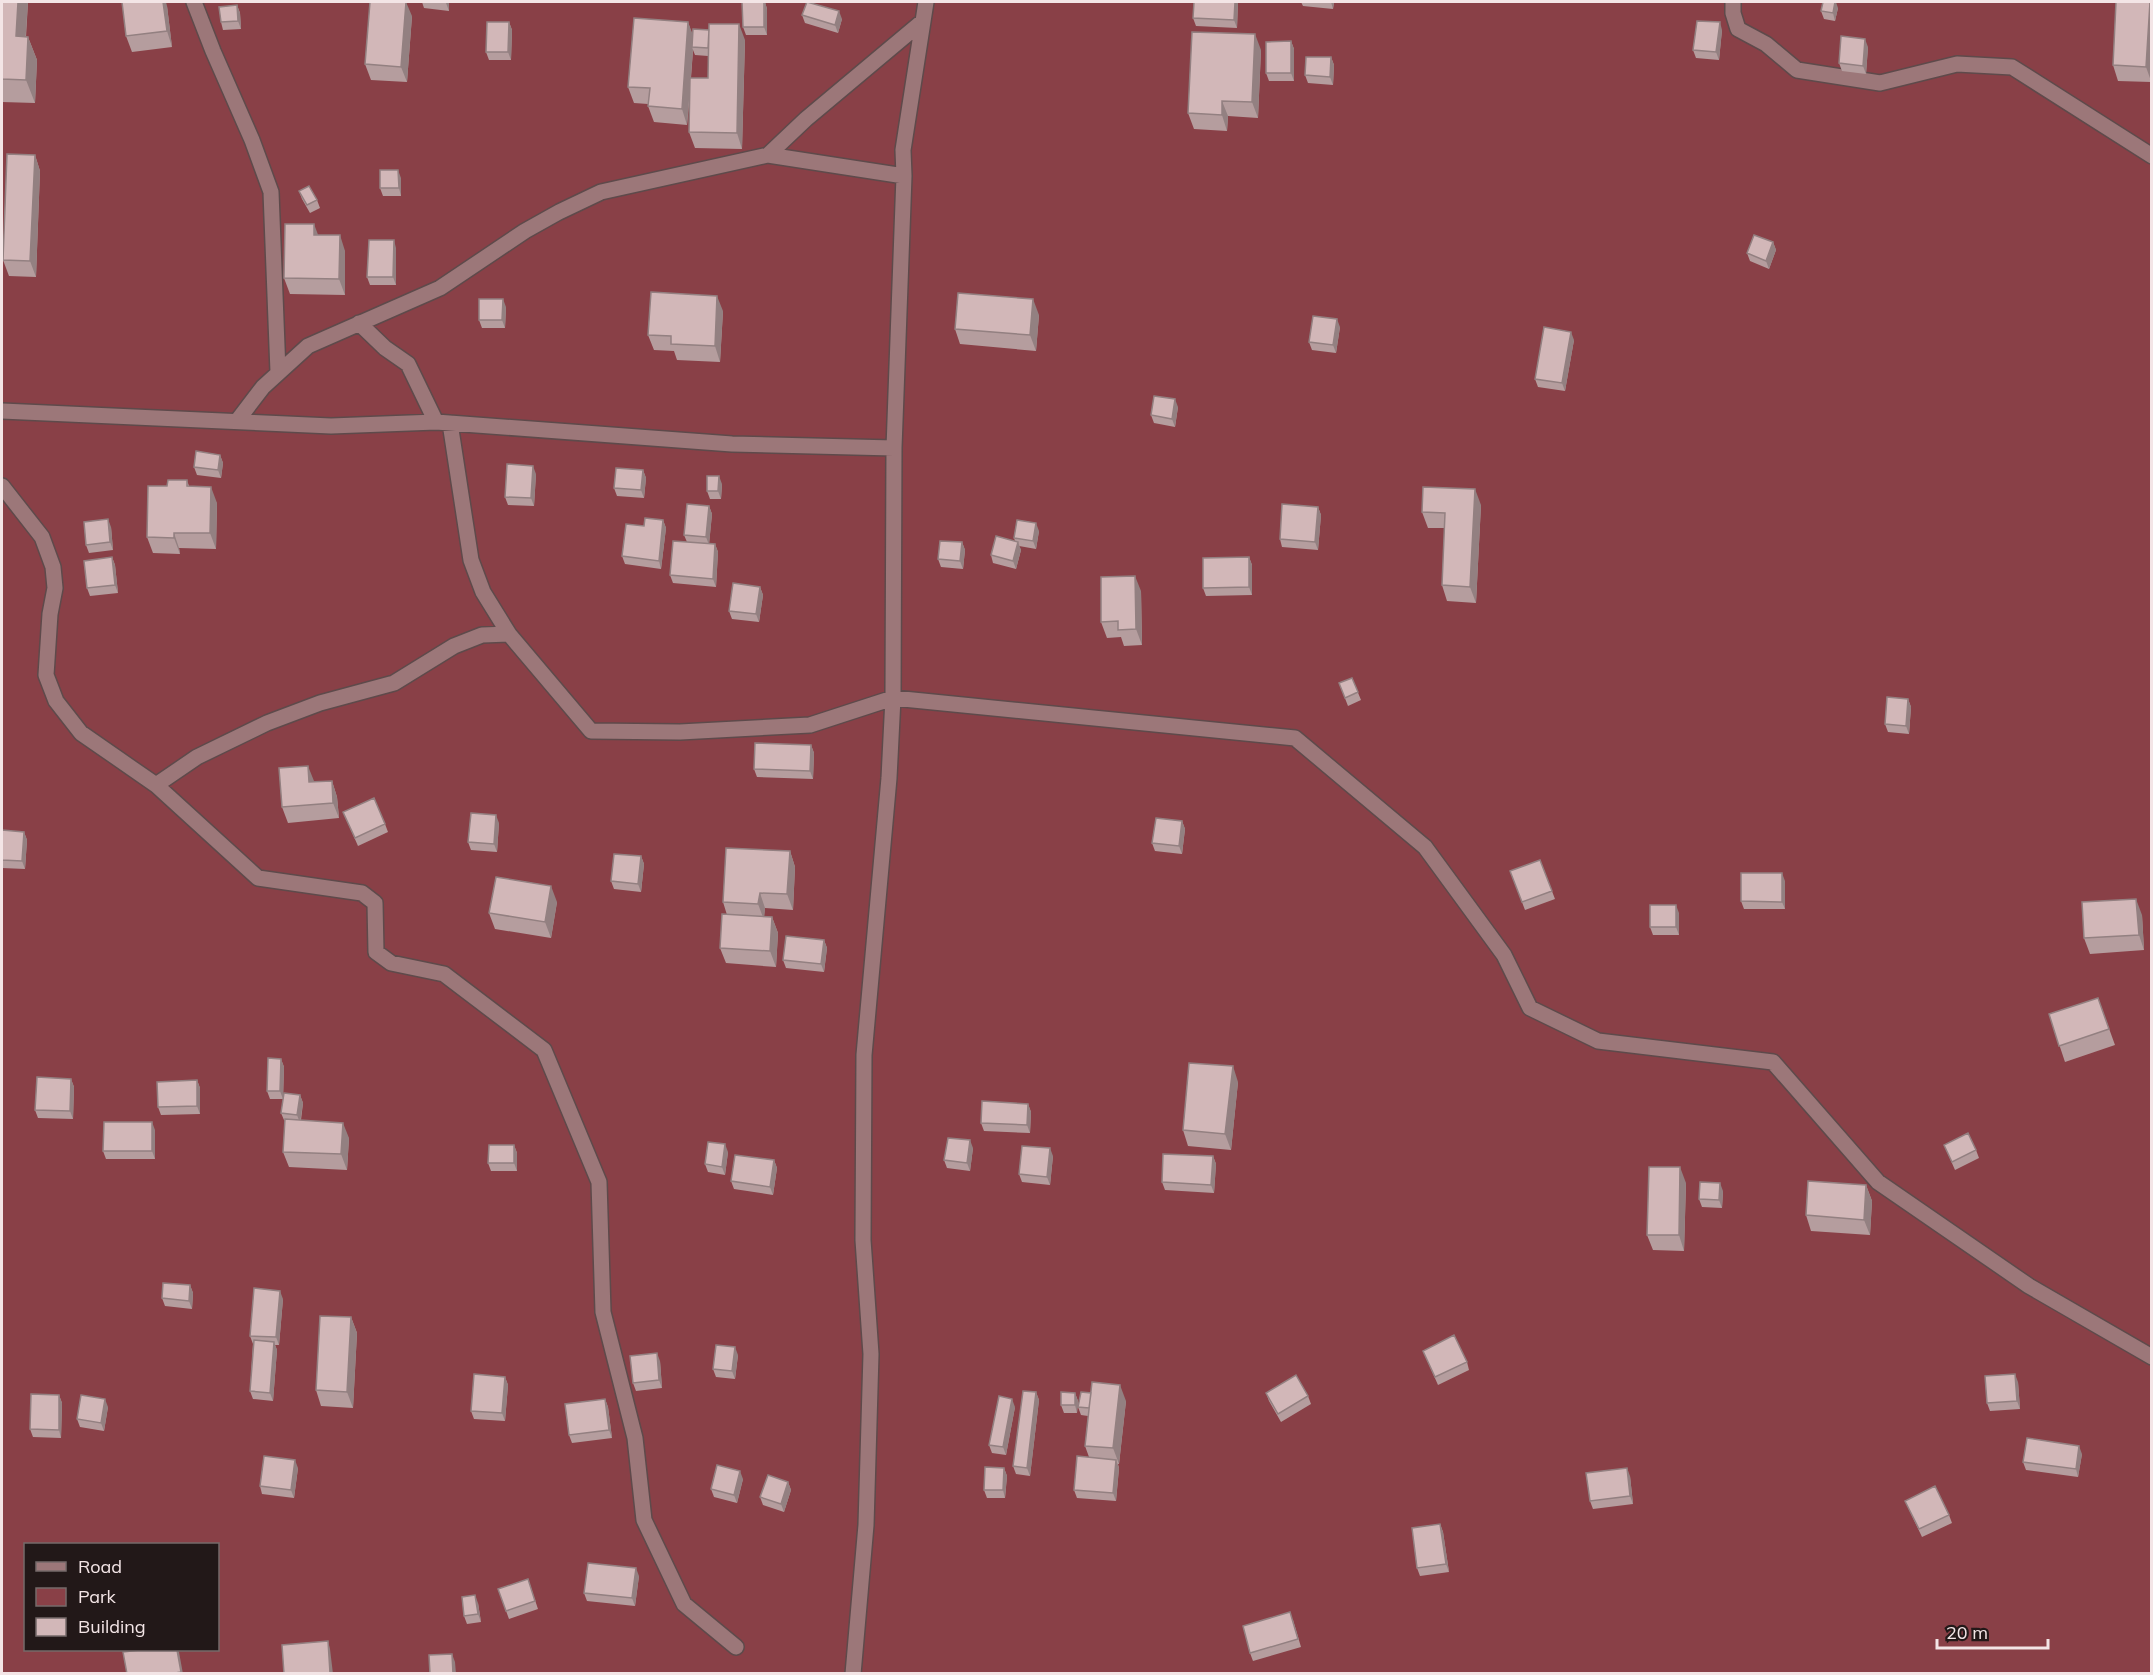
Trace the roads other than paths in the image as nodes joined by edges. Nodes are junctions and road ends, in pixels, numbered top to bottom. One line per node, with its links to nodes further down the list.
1 (194, 2): 9 (street)
2 (926, 2): 4 (street)
3 (1733, 2): 6 (street)
4 (923, 21): 5 (street); 7 (street)
5 (768, 155): 7 (street); 8 (street)
6 (2151, 156)
7 (904, 176): 13 (street)
8 (359, 323): 9 (street); 12 (street)
9 (278, 372): 11 (street)
10 (2, 411): 11 (street)
11 (237, 421): 12 (street)
12 (443, 423): 13 (street); 15 (street)
13 (894, 448): 16 (street)
14 (2, 486): 17 (street)
15 (509, 634): 16 (street); 17 (street)
16 (893, 698): 18 (street); 20 (street)
17 (156, 785): 19 (street)
18 (2151, 1357)
19 (736, 1647)
20 (853, 1674)

